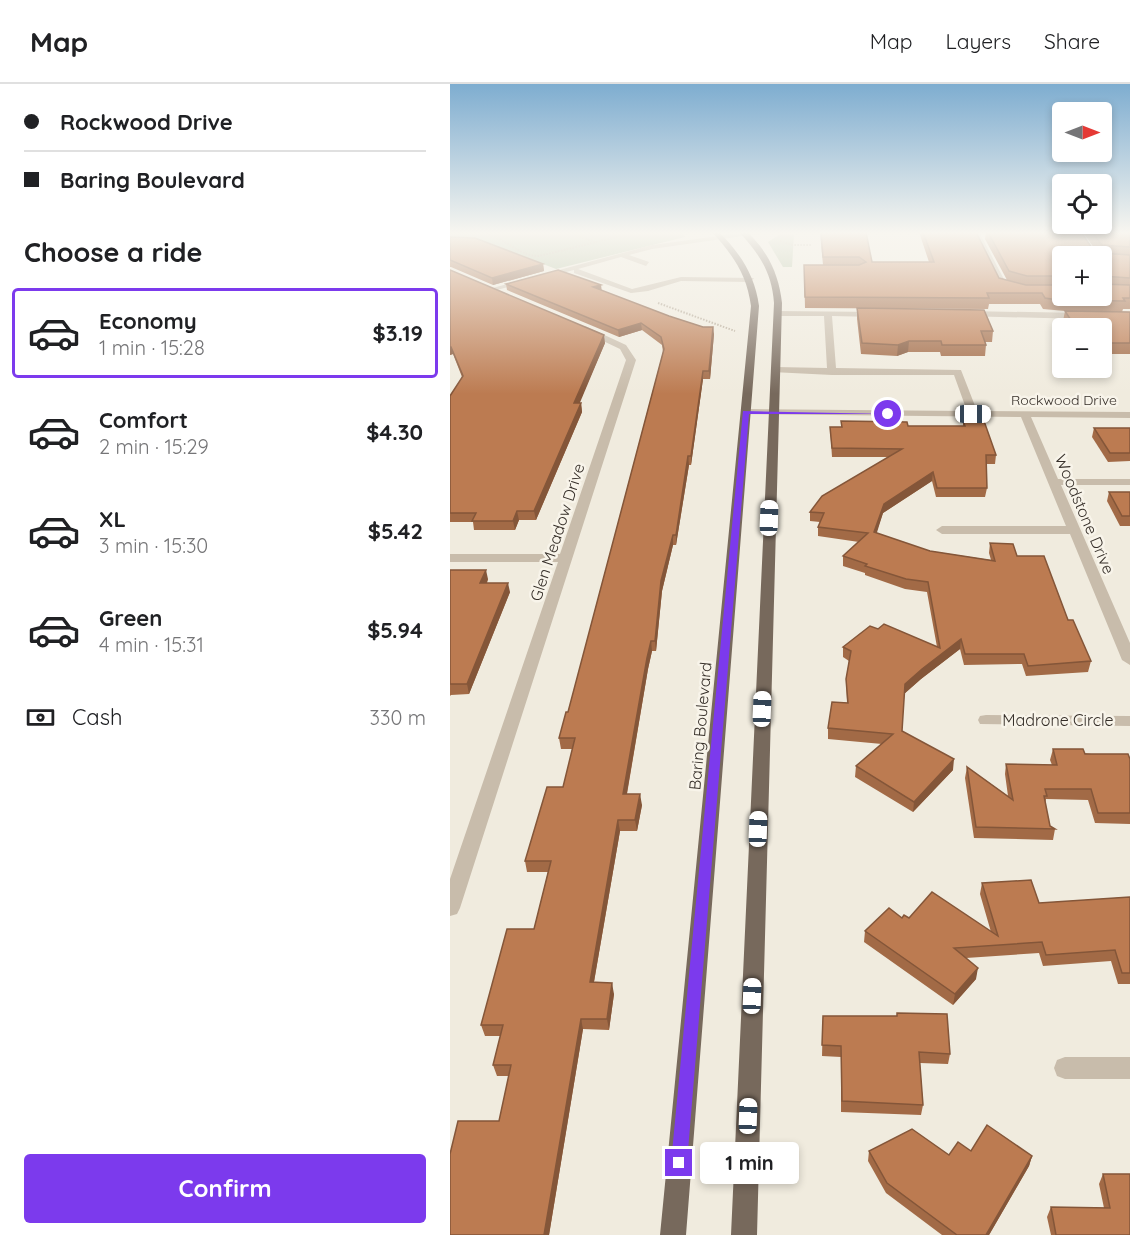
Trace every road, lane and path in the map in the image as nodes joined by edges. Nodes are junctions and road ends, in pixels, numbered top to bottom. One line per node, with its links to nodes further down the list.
1 (488, 286): 8 (street)
2 (617, 286): 3 (street)
3 (659, 286)
4 (752, 286): 19 (main road, Baring Boulevard)
5 (776, 286): 10 (main road)
6 (1006, 286): 7 (street)
7 (1025, 291)
8 (513, 297)
9 (655, 301): 16 (path)
10 (778, 313): 11 (street); 17 (main road)
11 (828, 313): 12 (street); 18 (street)
12 (884, 314)
13 (952, 314): 14 (street)
14 (1096, 316)
15 (574, 324): 29 (street, Glen Meadow Drive)
16 (742, 333)
17 (775, 370): 18 (street); 20 (main road)
18 (832, 372): 21 (street)
19 (746, 412): 20 (street, Rockwood Drive); 37 (main road, Baring Boulevard)
20 (773, 413): 21 (street, Rockwood Drive); 38 (main road)
21 (973, 414): 22 (street, Rockwood Drive)
22 (1025, 415): 23 (street, Rockwood Drive); 24 (street, Woodstone Drive)
23 (1130, 415)
24 (1054, 482): 25 (street); 27 (street, Woodstone Drive)
25 (1130, 482)
26 (942, 530): 27 (street)
27 (1074, 530): 30 (street, Woodstone Drive)
28 (450, 558): 29 (street)
29 (566, 558): 34 (street, Glen Meadow Drive)
30 (1125, 636): 31 (street, Woodstone Drive)
31 (1130, 660)
32 (986, 720): 33 (street, Madrone Circle)
33 (1130, 721)
34 (450, 908)
35 (1065, 1068): 36 (street)
36 (1130, 1068)
37 (673, 1235)
38 (744, 1235)

